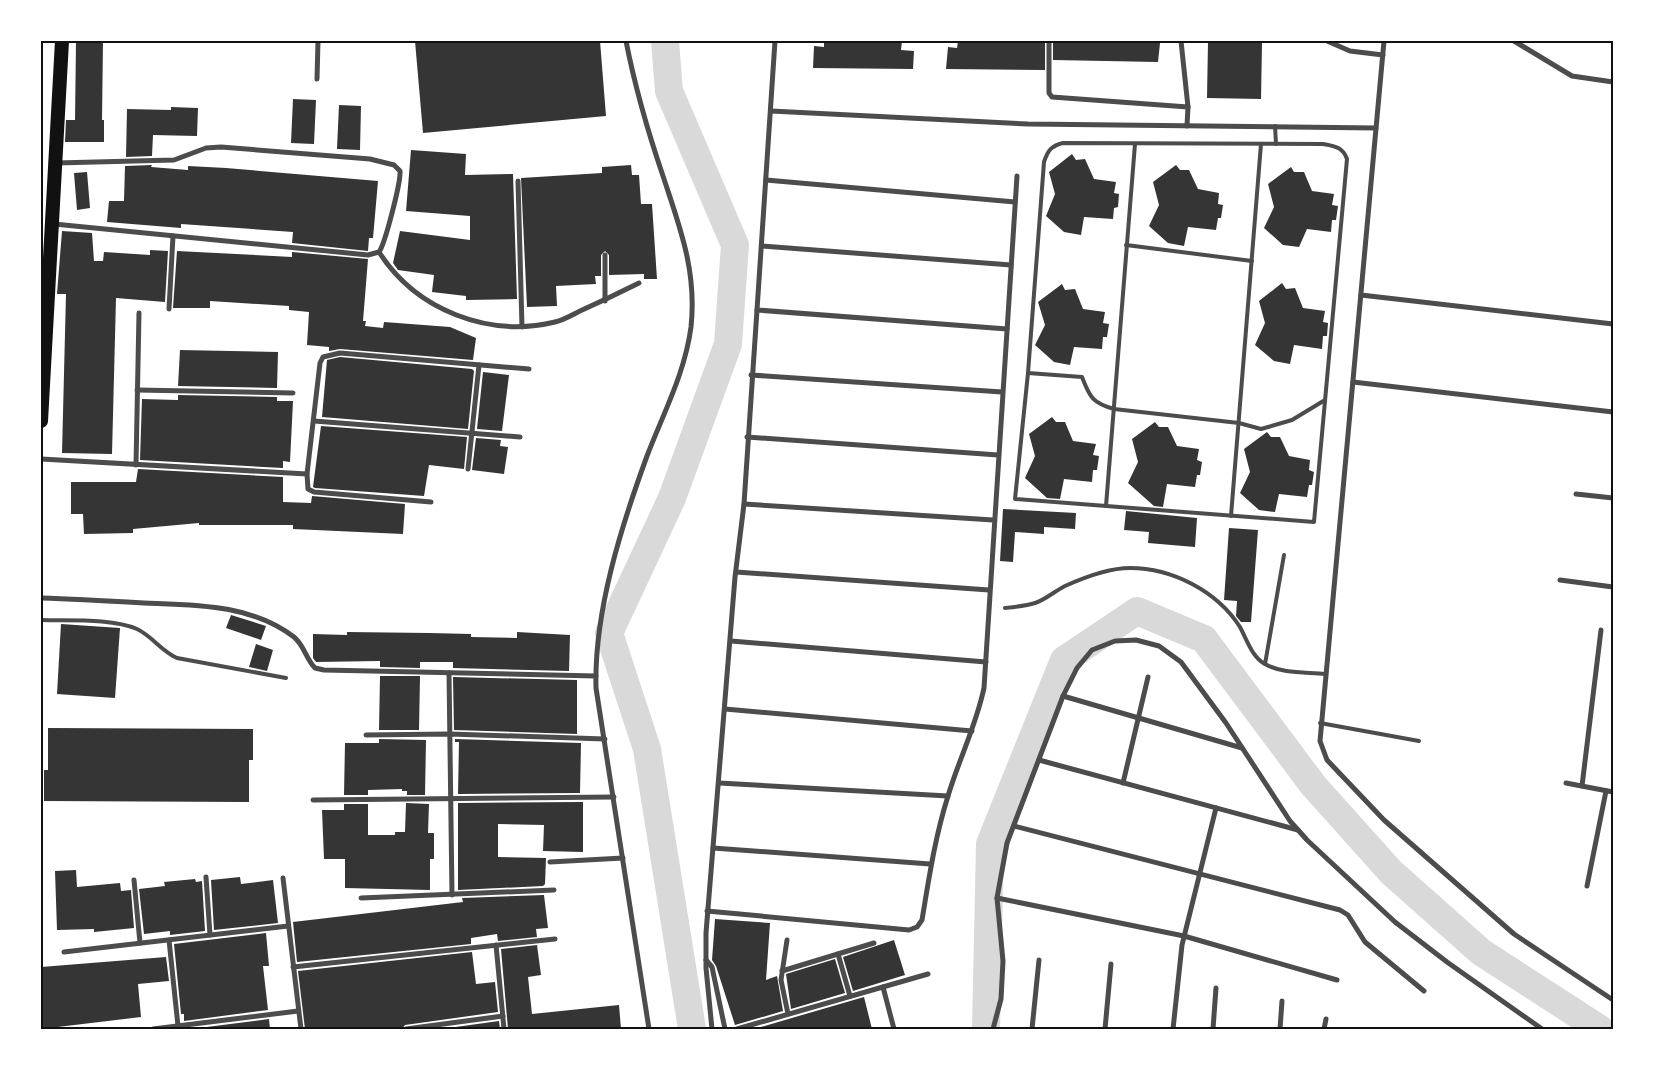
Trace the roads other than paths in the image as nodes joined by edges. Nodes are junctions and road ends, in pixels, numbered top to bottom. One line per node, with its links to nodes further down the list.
1 (62, 41): 21 (highway)
2 (318, 41): 11 (street)
3 (626, 41): 86 (street)
4 (775, 41): 14 (street)
5 (1049, 41): 13 (street)
6 (1181, 41): 13 (street)
7 (1327, 41): 10 (street)
8 (1384, 41): 10 (street)
9 (1514, 41): 12 (street)
10 (1383, 55): 17 (street)
11 (317, 78)
12 (1613, 82)
13 (1188, 107): 15 (street)
14 (771, 111): 15 (street); 23 (street)
15 (1188, 126): 16 (street)
16 (1276, 126): 17 (street); 20 (lane)
17 (1376, 128): 35 (street)
18 (1135, 144): 19 (lane); 28 (lane); 46 (lane)
19 (1262, 144): 20 (lane); 32 (lane)
20 (1276, 144): 51 (lane)
21 (56, 163): 26 (highway); 30 (street)
22 (1017, 176): 25 (street)
23 (766, 180): 25 (street); 29 (street)
24 (518, 182): 41 (street)
25 (1015, 202): 33 (street)
26 (53, 224): 27 (street); 54 (highway)
27 (173, 236): 30 (street); 37 (street)
28 (1126, 245): 32 (lane); 52 (lane)
29 (762, 246): 33 (street); 38 (street)
30 (379, 252): 41 (street)
31 (605, 255): 36 (street)
32 (1252, 261): 56 (lane)
33 (1011, 265): 42 (street)
34 (638, 283): 36 (street)
35 (1361, 295): 40 (street); 47 (street)
36 (605, 301): 41 (street)
37 (169, 309)
38 (757, 310): 42 (street); 45 (street)
39 (138, 312): 48 (street)
40 (1613, 324)
41 (522, 327)
42 (1007, 329): 49 (street)
43 (479, 365): 44 (street); 55 (street); 57 (street)
44 (528, 369)
45 (751, 374): 49 (street); 59 (street)
46 (1028, 374): 52 (lane); 69 (lane)
47 (1353, 382): 53 (street); 85 (street)
48 (137, 390): 50 (street); 62 (street)
49 (1002, 392): 60 (street)
50 (293, 393)
51 (1325, 400): 56 (lane); 70 (lane)
52 (1114, 409): 56 (lane); 69 (lane)
53 (1613, 412)
54 (41, 421)
55 (314, 421): 57 (street); 64 (street)
56 (1239, 423): 70 (lane)
57 (472, 434): 58 (street); 63 (street)
58 (520, 437)
59 (747, 437): 60 (street); 68 (street)
60 (998, 454): 71 (street)
61 (41, 459): 62 (street)
62 (136, 464): 64 (street)
63 (468, 469)
64 (307, 474): 67 (street)
65 (1576, 494): 66 (street)
66 (1613, 498)
67 (431, 502)
68 (744, 504): 71 (street); 73 (street)
69 (1106, 506): 70 (lane)
70 (1231, 516)
71 (994, 520): 76 (street)
72 (1284, 554): 83 (lane)
73 (736, 572): 76 (street); 81 (street)
74 (1560, 580): 75 (street)
75 (1613, 587)
76 (988, 590): 82 (street)
77 (41, 598): 84 (street)
78 (1005, 608): 83 (lane)
79 (41, 620): 88 (lane)
80 (1601, 630): 103 (street)
81 (731, 641): 82 (street); 90 (street)
82 (986, 662): 93 (street)
83 (1265, 664): 85 (lane)
84 (449, 673): 86 (street); 95 (street)
85 (1325, 674): 92 (street)
86 (596, 676): 96 (street)
87 (1148, 677): 91 (street)
88 (286, 678)
89 (1062, 696): 91 (street); 98 (street); 99 (street)
90 (725, 709): 93 (street); 100 (street)
91 (1138, 718): 98 (street); 101 (street)
92 (1320, 723): 97 (lane); 149 (street)
93 (972, 731): 106 (street)
94 (366, 734): 95 (street)
95 (450, 734): 96 (street); 108 (street)
96 (605, 739): 107 (street)
97 (1419, 741)
98 (1243, 748): 112 (street)
99 (1038, 760): 101 (street); 111 (street)
100 (719, 783): 106 (street); 113 (street)
101 (1123, 783): 110 (street)
102 (1566, 783): 103 (street)
103 (1582, 786): 104 (street)
104 (1606, 791): 105 (street); 121 (street)
105 (1613, 792)
106 (948, 796): 116 (street)
107 (614, 797): 108 (street); 114 (street)
108 (450, 799): 109 (street); 123 (street)
109 (313, 800)
110 (1216, 808): 112 (street); 117 (street)
111 (1014, 826): 117 (street); 125 (street)
112 (1298, 830): 172 (street)
113 (713, 848): 116 (street); 126 (street)
114 (624, 858): 115 (street); 160 (street)
115 (550, 862)
116 (930, 864): 126 (street)
117 (1199, 874): 129 (street); 147 (street)
118 (206, 877): 128 (street)
119 (283, 878): 127 (street)
120 (134, 880): 133 (street)
121 (1587, 886)
122 (554, 890): 123 (street)
123 (452, 895): 124 (street)
124 (361, 898)
125 (997, 898): 129 (street); 165 (street)
126 (708, 911): 138 (street)
127 (288, 926): 128 (street); 141 (street)
128 (210, 935): 131 (street)
129 (1184, 936): 144 (street); 168 (street)
130 (555, 939): 135 (street)
131 (169, 940): 133 (street); 155 (street)
132 (787, 940): 142 (street)
133 (140, 943): 136 (street)
134 (874, 944): 137 (street)
135 (496, 945): 141 (street); 153 (street)
136 (64, 952)
137 (838, 954): 142 (street); 148 (street)
138 (706, 960): 161 (street); 162 (street)
139 (1039, 960): 166 (street)
140 (1111, 964): 167 (street)
141 (293, 967): 151 (street)
142 (782, 971): 152 (street)
143 (928, 974): 145 (street)
144 (1338, 980)
145 (883, 987): 148 (street); 164 (street)
146 (1216, 988): 169 (street)
147 (1424, 991)
148 (850, 996): 152 (street)
149 (1613, 1000)
150 (1282, 1001): 170 (street)
151 (298, 1011): 155 (street); 157 (street)
152 (788, 1014): 163 (street)
153 (503, 1016): 158 (street); 159 (street)
154 (1326, 1019): 171 (street)
155 (178, 1026): 156 (street)
156 (153, 1029)
157 (300, 1029)
158 (406, 1029)
159 (504, 1029)
160 (649, 1029)
161 (712, 1029)
162 (725, 1029)
163 (737, 1029)
164 (894, 1029)
165 (993, 1029)
166 (1032, 1029)
167 (1105, 1029)
168 (1173, 1029)
169 (1213, 1029)
170 (1280, 1029)
171 (1324, 1029)
172 (1542, 1029)

